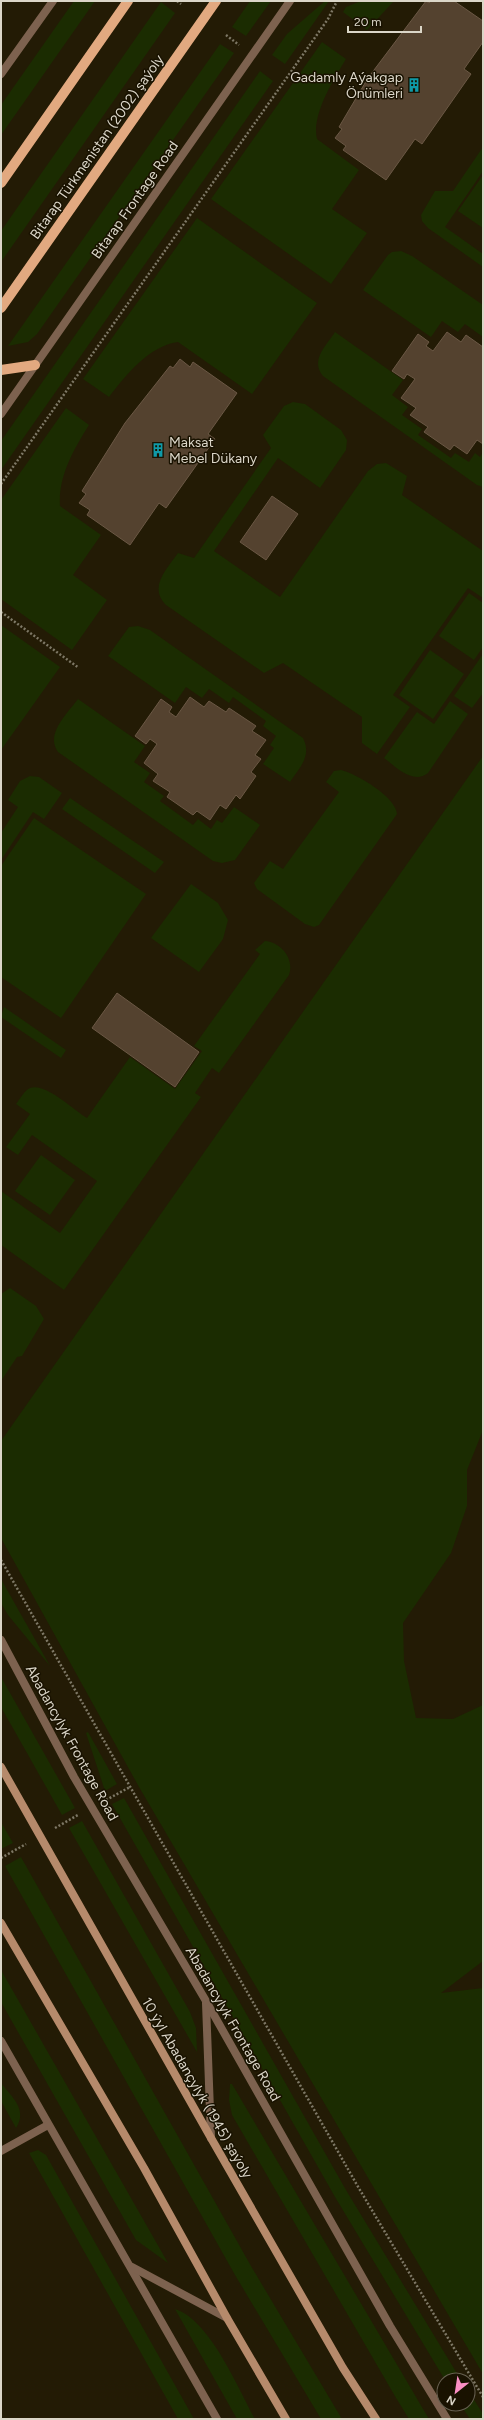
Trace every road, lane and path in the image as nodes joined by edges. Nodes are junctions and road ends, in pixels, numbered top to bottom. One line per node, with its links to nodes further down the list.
1 (53, 1): 10 (street)
2 (128, 1): 11 (main road)
3 (177, 1): 7 (path)
4 (216, 1): 12 (main road, Bitarap Türkmenistan (2002) şaýoly)
5 (290, 1): 13 (street, Bitarap Frontage Road)
6 (337, 1): 16 (path)
7 (181, 4)
8 (226, 35): 9 (path)
9 (240, 45)
10 (1, 74)
11 (1, 182)
12 (1, 308)
13 (35, 365): 14 (main road); 15 (street, Bitarap Frontage Road)
14 (1, 370)
15 (1, 414)
16 (1, 484)
17 (1, 612): 18 (path)
18 (79, 668)
19 (1, 1560): 22 (path)
20 (1, 1640): 23 (street, Abadancylyk Frontage Road)
21 (1, 1767): 24 (main road, 10 ýyl Abadançylyk (1945) şaýoly)
22 (130, 1787): 23 (path); 34 (path)
23 (92, 1808): 24 (path); 27 (street, Abadancylyk Frontage Road)
24 (40, 1837): 25 (path); 30 (main road, 10 ýyl Abadançylyk (1945) şaýoly)
25 (1, 1858)
26 (1, 1923): 33 (main road)
27 (206, 2001): 30 (street); 38 (street, Abadancylyk Frontage Road)
28 (1, 2041): 29 (street)
29 (48, 2125): 31 (street); 32 (street)
30 (211, 2138): 37 (main road, 10 ýyl Abadançylyk (1945) şaýoly)
31 (1, 2151)
32 (131, 2267): 33 (street); 35 (street)
33 (227, 2318): 36 (main road)
34 (483, 2397)
35 (217, 2419)
36 (286, 2419)
37 (376, 2419)
38 (447, 2419)

